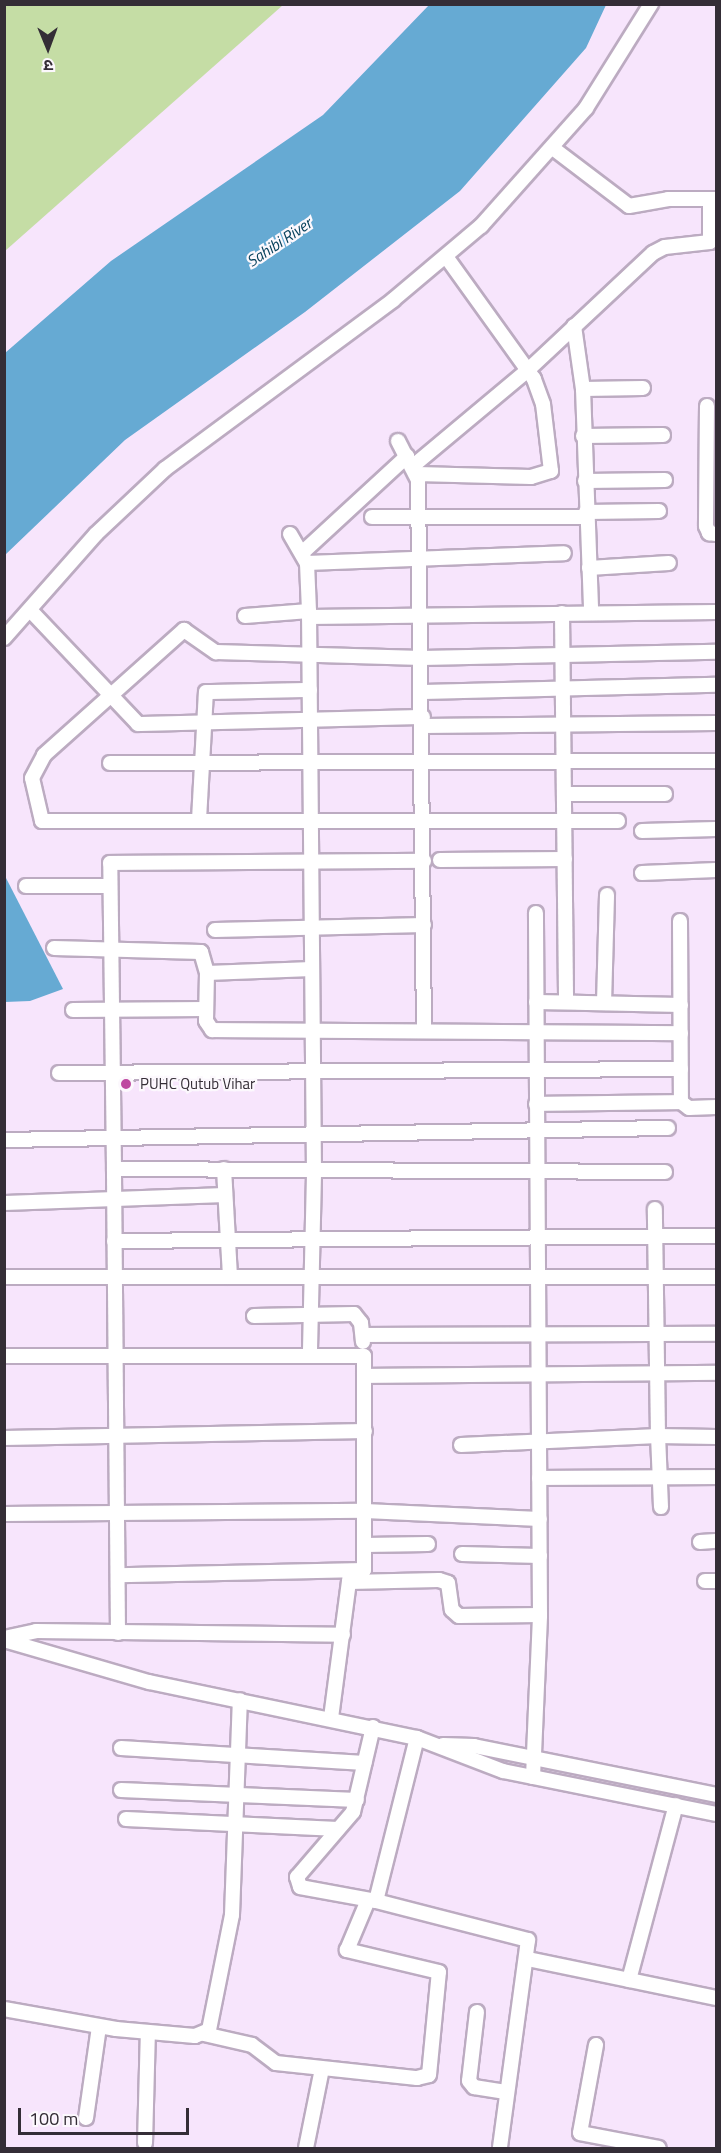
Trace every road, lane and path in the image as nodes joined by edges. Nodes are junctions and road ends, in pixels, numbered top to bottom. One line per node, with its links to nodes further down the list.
1 (651, 4): 2 (street)
2 (554, 149): 3 (street); 4 (street)
3 (713, 199): 5 (street)
4 (447, 258): 6 (street); 27 (street)
5 (574, 326): 6 (street); 7 (street)
6 (528, 370): 13 (street); 13 (street)
7 (583, 388): 8 (street); 11 (street)
8 (643, 388)
9 (707, 406): 21 (street)
10 (663, 435): 11 (street)
11 (583, 436): 15 (street)
12 (398, 441): 13 (street)
13 (412, 466): 19 (street); 24 (street)
14 (665, 480): 15 (street)
15 (585, 482): 17 (street)
16 (659, 511): 17 (street)
17 (586, 515): 19 (street); 26 (street)
18 (372, 517): 19 (street)
19 (419, 517): 23 (street)
20 (290, 534): 24 (street)
21 (717, 534)
22 (564, 553): 23 (street)
23 (420, 556): 24 (street); 32 (street)
24 (304, 558): 31 (street)
25 (669, 563): 26 (street)
26 (589, 568): 28 (street)
27 (30, 610): 34 (street); 43 (street)
28 (591, 612): 29 (street); 30 (street)
29 (717, 612)
30 (562, 613): 32 (street); 37 (street)
31 (309, 614): 32 (street); 33 (street); 36 (street)
32 (421, 614): 38 (street)
33 (244, 616)
34 (4, 638)
35 (717, 652): 37 (street)
36 (310, 653): 38 (street); 41 (street); 43 (street)
37 (563, 654): 38 (street); 40 (street)
38 (422, 658): 42 (street)
39 (717, 685): 40 (street)
40 (564, 686): 42 (street); 48 (street)
41 (310, 690): 44 (street); 45 (street)
42 (423, 692): 46 (street)
43 (110, 697): 45 (street); 58 (street)
44 (310, 719): 45 (street); 46 (street); 50 (street)
45 (203, 721): 52 (street)
46 (423, 721): 48 (street); 49 (street)
47 (717, 723): 48 (street)
48 (565, 724): 54 (street)
49 (424, 760): 50 (street); 54 (street); 57 (street)
50 (311, 761): 52 (street); 60 (street)
51 (717, 761): 54 (street)
52 (202, 762): 53 (street); 58 (street)
53 (110, 763)
54 (565, 764): 55 (street)
55 (564, 794): 56 (street); 59 (street)
56 (665, 794)
57 (424, 818): 59 (street); 60 (street); 66 (street)
58 (199, 820): 60 (street)
59 (565, 820): 61 (street); 64 (street)
60 (311, 821): 67 (street)
61 (618, 821)
62 (717, 829): 63 (street)
63 (642, 831)
64 (565, 859): 65 (street); 83 (street)
65 (440, 860)
66 (424, 861): 67 (street); 75 (street)
67 (311, 862): 71 (street); 76 (street)
68 (717, 870): 69 (street)
69 (642, 873)
70 (26, 886): 71 (street)
71 (108, 886): 79 (street)
72 (607, 895): 84 (street)
73 (536, 913): 82 (street)
74 (680, 921): 85 (street)
75 (424, 925): 76 (street); 90 (street)
76 (312, 927): 77 (street); 80 (street)
77 (215, 930)
78 (54, 948): 79 (street)
79 (112, 949): 81 (street); 86 (street)
80 (312, 969): 81 (street); 89 (street)
81 (207, 973): 87 (street)
82 (536, 1002): 83 (street); 91 (street)
83 (566, 1002): 84 (street)
84 (604, 1003): 85 (street)
85 (681, 1005): 92 (street)
86 (115, 1009): 87 (street); 88 (street); 97 (street)
87 (206, 1009): 89 (street)
88 (74, 1010)
89 (313, 1030): 90 (street); 94 (street)
90 (424, 1031): 91 (street)
91 (536, 1032): 92 (street); 95 (street)
92 (681, 1033): 93 (street)
93 (681, 1069): 95 (street); 98 (street)
94 (314, 1071): 95 (street); 97 (street); 103 (street)
95 (536, 1071): 99 (street)
96 (59, 1073): 97 (street)
97 (113, 1074): 104 (street)
98 (681, 1102): 99 (street); 100 (street)
99 (536, 1104): 102 (street)
100 (717, 1107)
101 (668, 1128): 102 (street)
102 (536, 1132): 103 (street); 110 (street)
103 (312, 1133): 104 (street); 109 (street)
104 (113, 1134): 105 (street); 107 (street)
105 (4, 1140)
106 (224, 1169): 107 (street); 109 (street); 111 (street)
107 (114, 1170): 112 (street)
108 (665, 1172): 110 (street)
109 (314, 1174): 110 (street); 117 (street)
110 (537, 1174): 115 (street)
111 (225, 1195): 112 (street); 119 (street)
112 (114, 1200): 113 (street); 120 (street)
113 (4, 1203)
114 (655, 1209): 118 (street)
115 (536, 1236): 117 (street); 118 (street); 126 (street)
116 (717, 1236): 118 (street)
117 (312, 1237): 119 (street); 127 (street)
118 (655, 1237): 122 (street)
119 (227, 1238): 120 (street); 121 (street)
120 (114, 1241): 125 (street)
121 (230, 1277): 125 (street); 127 (street)
122 (654, 1277): 123 (street); 126 (street); 130 (street)
123 (717, 1277)
124 (4, 1278): 125 (street)
125 (115, 1278): 137 (street)
126 (537, 1278): 127 (street); 133 (street)
127 (312, 1280): 128 (street)
128 (310, 1314): 129 (street); 132 (street); 134 (street)
129 (254, 1316)
130 (658, 1334): 131 (street); 133 (street); 138 (street)
131 (717, 1334)
132 (363, 1335): 133 (street); 136 (street)
133 (537, 1335): 141 (street)
134 (310, 1354): 136 (street); 137 (street)
135 (4, 1356): 137 (street)
136 (364, 1356): 140 (street)
137 (115, 1357): 143 (street)
138 (656, 1373): 139 (street); 141 (street); 144 (street)
139 (717, 1373)
140 (364, 1376): 141 (street); 142 (street)
141 (538, 1376): 147 (street)
142 (365, 1431): 143 (street); 153 (street)
143 (116, 1434): 146 (street); 155 (street)
144 (658, 1436): 145 (street); 147 (street); 149 (street)
145 (717, 1437)
146 (4, 1438)
147 (539, 1443): 148 (street); 151 (street)
148 (461, 1445)
149 (660, 1476): 150 (street); 151 (street); 152 (street)
150 (717, 1477)
151 (539, 1478): 156 (street)
152 (661, 1507)
153 (365, 1511): 155 (street); 156 (street); 160 (street)
154 (4, 1514): 155 (street)
155 (116, 1517): 163 (street)
156 (540, 1520): 162 (street)
157 (717, 1541): 158 (street)
158 (700, 1542)
159 (428, 1544): 160 (street)
160 (365, 1545): 164 (street)
161 (462, 1554): 162 (street)
162 (540, 1556): 165 (street)
163 (118, 1575): 164 (street); 166 (street)
164 (350, 1577): 165 (street); 167 (street)
165 (540, 1615): 176 (street)
166 (118, 1633): 167 (street); 168 (street)
167 (343, 1635): 170 (street)
168 (4, 1639): 169 (street)
169 (240, 1700): 170 (street); 175 (street)
170 (332, 1718): 171 (street)
171 (373, 1727): 172 (street); 177 (street)
172 (417, 1738): 173 (street); 188 (street)
173 (441, 1745): 176 (street); 178 (street)
174 (121, 1748): 175 (street)
175 (236, 1756): 177 (street); 180 (street)
176 (537, 1759): 178 (street); 181 (street)
177 (365, 1763): 182 (street)
178 (533, 1777): 183 (street)
179 (121, 1790): 180 (street)
180 (236, 1794): 182 (street); 186 (street)
181 (717, 1795)
182 (357, 1800): 187 (street)
183 (676, 1805): 184 (street); 190 (street)
184 (717, 1814)
185 (126, 1819): 186 (street)
186 (236, 1825): 187 (street); 196 (street)
187 (338, 1829): 188 (street)
188 (372, 1900): 189 (street); 198 (street)
189 (528, 1959): 190 (street); 199 (street)
190 (629, 1980): 191 (street)
191 (717, 1998)
192 (4, 2009): 194 (street)
193 (477, 2012): 199 (street)
194 (99, 2027): 195 (street); 200 (street)
195 (148, 2032): 196 (street); 201 (street)
196 (204, 2034): 198 (street)
197 (596, 2045): 202 (street)
198 (322, 2069): 204 (street)
199 (506, 2092): 205 (street)
200 (86, 2118)
201 (145, 2143)
202 (608, 2144): 203 (street)
203 (642, 2147): 206 (street)
204 (306, 2148)
205 (500, 2148)
206 (659, 2148)

